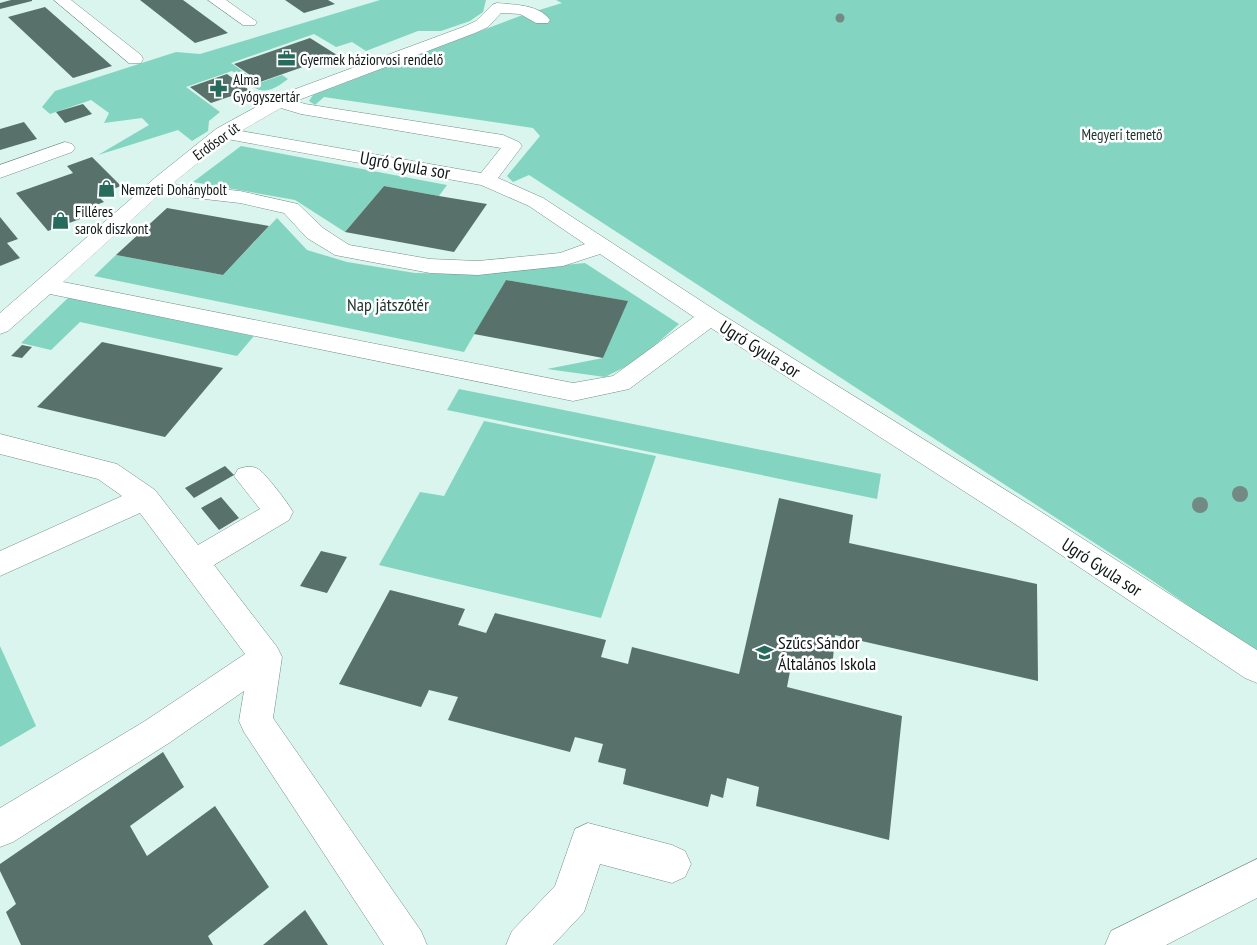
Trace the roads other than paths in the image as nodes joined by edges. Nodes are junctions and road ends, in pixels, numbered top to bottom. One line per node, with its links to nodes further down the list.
1 (62, 0): 6 (street)
2 (216, 0): 5 (street)
3 (497, 4): 4 (street); 7 (street, Erdősor út)
4 (542, 20)
5 (249, 22)
6 (135, 59)
7 (280, 101): 8 (street, Erdősor út); 11 (street)
8 (223, 133): 11 (street, Ugró Gyula sor); 12 (street, Erdősor út)
9 (65, 148): 10 (street)
10 (0, 172)
11 (486, 180): 13 (street, Ugró Gyula sor)
12 (156, 188): 13 (street); 14 (street, Erdősor út)
13 (602, 246): 15 (street, Ugró Gyula sor)
14 (45, 286): 15 (street); 16 (street, Erdősor út)
15 (710, 317): 23 (street, Ugró Gyula sor)
16 (0, 326)
17 (0, 444): 19 (street)
18 (248, 476): 20 (street)
19 (145, 498): 20 (street); 21 (street)
20 (194, 563): 22 (street)
21 (0, 564)
22 (266, 657): 24 (street); 27 (street)
23 (1257, 668)
24 (0, 829)
25 (672, 864): 28 (street)
26 (1257, 878): 29 (street)
27 (407, 945)
28 (526, 945)
29 (1125, 945)

